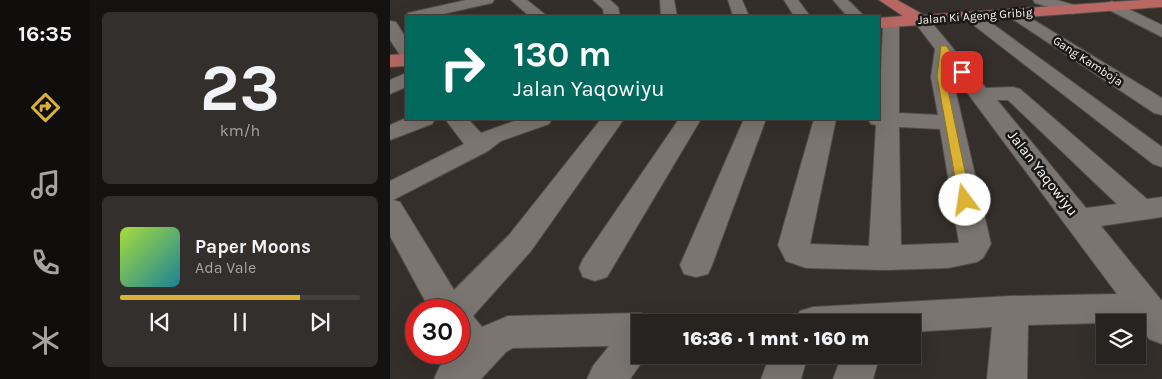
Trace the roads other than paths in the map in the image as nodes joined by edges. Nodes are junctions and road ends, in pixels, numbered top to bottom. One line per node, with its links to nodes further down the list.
1 (487, 0): 13 (street)
2 (518, 0): 14 (street)
3 (600, 0): 15 (street)
4 (667, 0): 16 (street)
5 (735, 0): 17 (street)
6 (791, 0): 18 (street)
7 (840, 0): 19 (street)
8 (1040, 0): 11 (street)
9 (1154, 2): 10 (main road, Jalan Ki Ageng Gribig)
10 (1112, 6): 11 (main road, Jalan Ki Ageng Gribig); 24 (street)
11 (1073, 9): 12 (main road, Jalan Ki Ageng Gribig)
12 (1014, 13): 21 (main road, Jalan Ki Ageng Gribig); 32 (street, Gang Kamboja)
13 (419, 15)
14 (538, 15)
15 (612, 15)
16 (669, 15)
17 (741, 15)
18 (801, 15)
19 (855, 15)
20 (885, 15): 23 (main road, Jalan Ki Ageng Gribig); 23 (main road); 33 (street)
21 (973, 17): 23 (main road, Jalan Ki Ageng Gribig); 44 (street)
22 (405, 20): 25 (street)
23 (921, 20): 26 (street, Jalan Yaqowiyu)
24 (1162, 32)
25 (398, 34)
26 (944, 48): 31 (street, Jalan Yaqowiyu); 41 (street)
27 (405, 60): 28 (main road)
28 (390, 62)
29 (405, 80): 30 (street)
30 (390, 88)
31 (981, 95): 47 (street); 48 (street, Jalan Yaqowiyu)
32 (1162, 108)
33 (883, 119): 41 (street); 49 (street)
34 (422, 120): 42 (street)
35 (458, 120): 43 (street)
36 (538, 120): 43 (street)
37 (612, 120): 53 (street)
38 (689, 120): 51 (street)
39 (755, 120): 50 (street)
40 (825, 120): 49 (street)
41 (949, 123): 49 (street)
42 (390, 133)
43 (493, 134): 45 (street)
44 (1162, 159)
45 (390, 192)
46 (390, 209): 52 (street)
47 (1155, 210): 48 (street)
48 (1080, 219): 56 (street, Jalan Yaqowiyu)
49 (885, 258)
50 (696, 265)
51 (595, 268)
52 (442, 299)
53 (469, 299)
54 (1011, 311): 55 (street); 56 (street); 67 (street)
55 (921, 317)
56 (1157, 327)
57 (631, 329): 58 (street)
58 (470, 339)
59 (631, 346): 64 (street)
60 (460, 364): 63 (street)
61 (786, 364): 65 (street)
62 (858, 364): 66 (street)
63 (454, 379)
64 (607, 379)
65 (781, 379)
66 (853, 379)
67 (1007, 379)

